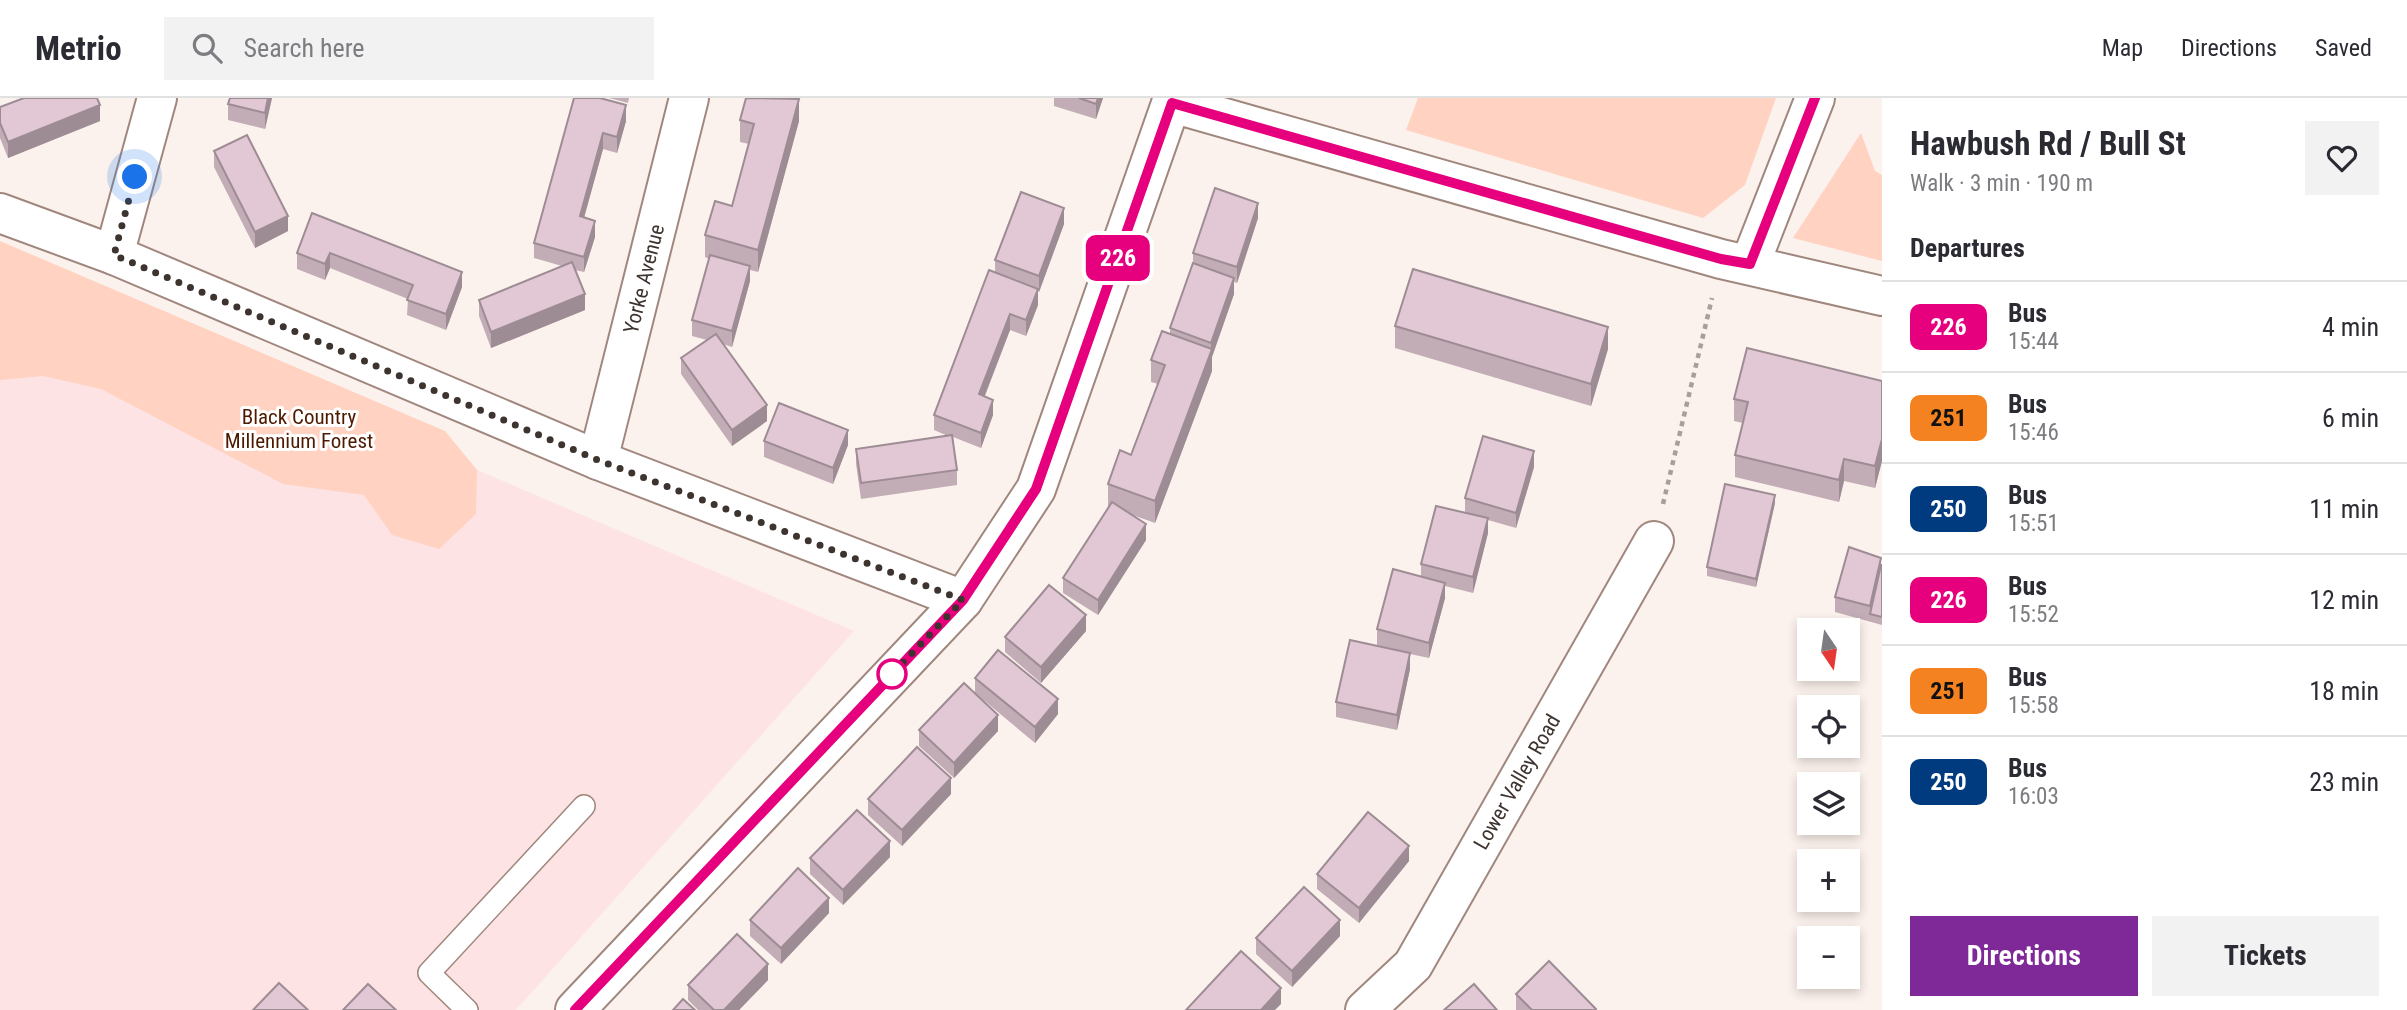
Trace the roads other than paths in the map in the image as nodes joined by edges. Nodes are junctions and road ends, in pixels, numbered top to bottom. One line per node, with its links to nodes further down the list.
1 (157, 98): 6 (street)
2 (689, 98): 9 (street, Yorke Avenue)
3 (1815, 98): 7 (street)
4 (1173, 100): 7 (street); 11 (street)
5 (0, 213): 6 (street)
6 (114, 255): 9 (street)
7 (1735, 262): 8 (street)
8 (1882, 296)
9 (598, 460): 11 (street)
10 (1654, 541): 15 (street, Lower Valley Road)
11 (963, 600): 14 (street)
12 (584, 806): 13 (lane)
13 (467, 1010)
14 (575, 1010)
15 (1365, 1010)

